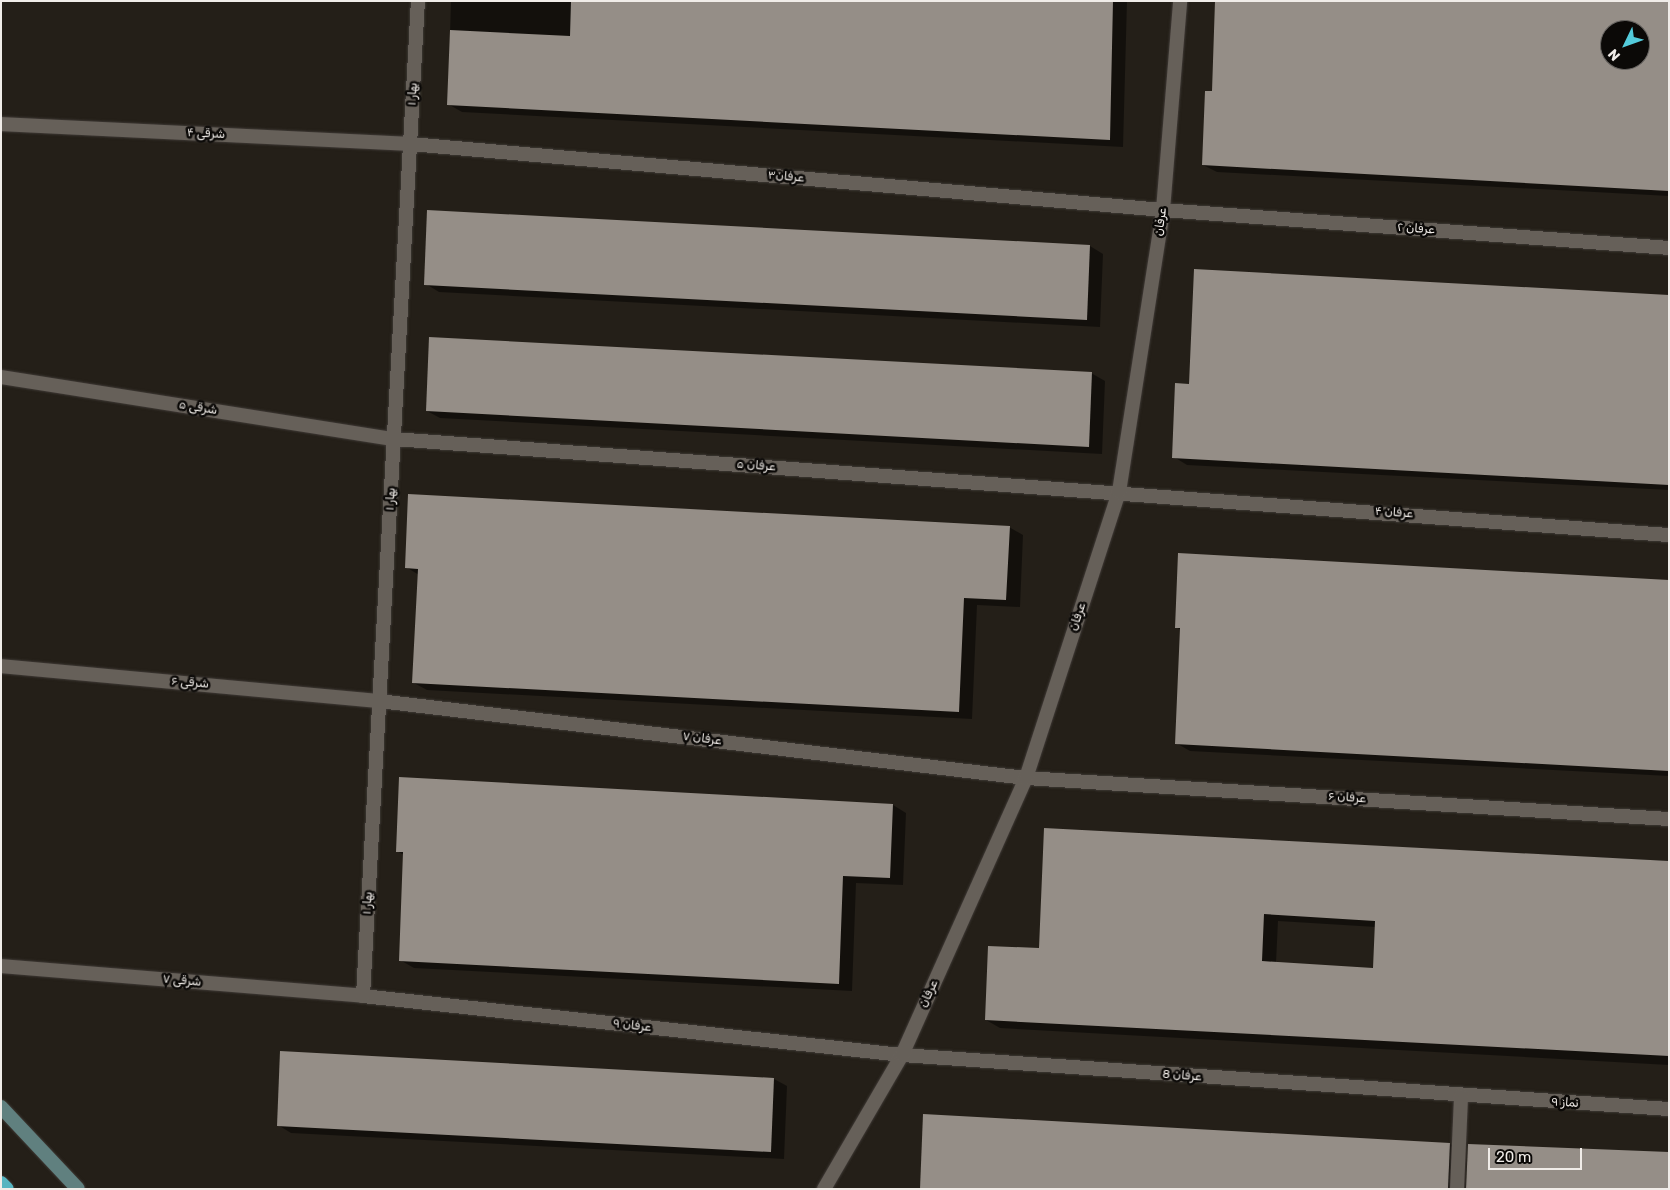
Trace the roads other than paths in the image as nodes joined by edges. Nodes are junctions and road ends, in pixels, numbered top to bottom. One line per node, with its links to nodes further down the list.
1 (418, 1): 4 (street, بهار ۱)
2 (1180, 1): 5 (street, عرفان)
3 (1, 124): 4 (street, شرقی ۴)
4 (410, 144): 5 (street, عرفان۳); 8 (street, بهار ۱)
5 (1163, 210): 6 (street, عرفان ۲); 9 (street, عرفان)
6 (1669, 248)
7 (1, 377): 8 (street, شرقی ۵)
8 (394, 439): 9 (street, عرفان ۵); 12 (street, بهار ۱)
9 (1118, 492): 10 (street, عرفان ۴); 13 (street, عرفان)
10 (1669, 535)
11 (1, 666): 12 (street, شرقی ۶)
12 (379, 701): 13 (street, عرفان ۷); 16 (street, بهار ۱)
13 (1026, 778): 14 (street, عرفان ۶); 17 (street, عرفان)
14 (1669, 819)
15 (1, 966): 16 (street, شرقی ۷)
16 (363, 996): 17 (street, عرفان ۹)
17 (902, 1055): 18 (street, عرفان 8); 24 (street, عرفان)
18 (1462, 1096): 20 (street, نماز ۹); 25 (street)
19 (1, 1107): 23 (main road)
20 (1669, 1109)
21 (1, 1183): 22 (highway)
22 (7, 1189)
23 (78, 1189)
24 (824, 1189)
25 (1457, 1189)

